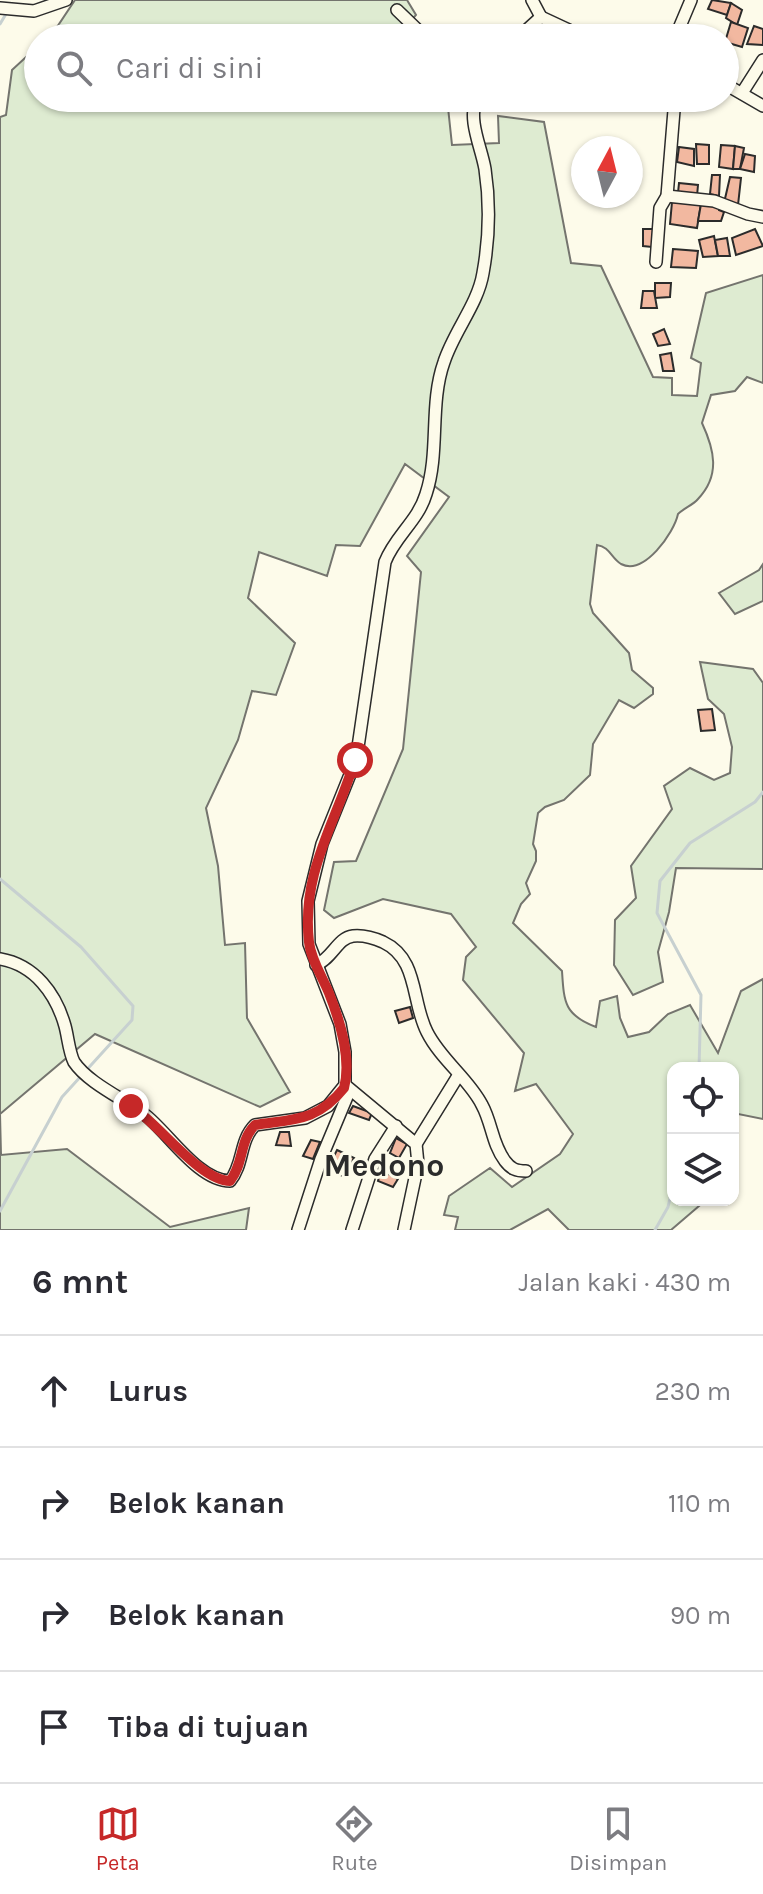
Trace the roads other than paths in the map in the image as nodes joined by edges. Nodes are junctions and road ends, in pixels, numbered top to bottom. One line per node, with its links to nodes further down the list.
1 (66, 0): 4 (street)
2 (532, 0): 6 (street)
3 (691, 0): 10 (street)
4 (2, 8)
5 (397, 10): 7 (street)
6 (541, 17): 8 (street); 9 (street)
7 (412, 24)
8 (533, 24)
9 (556, 24)
10 (681, 24)
11 (763, 60): 13 (street)
12 (739, 91): 13 (street)
13 (742, 93): 14 (street)
14 (763, 106)
15 (475, 112): 21 (street)
16 (674, 112): 17 (street)
17 (667, 196): 18 (street); 19 (street)
18 (763, 217)
19 (656, 262)
20 (0, 959): 23 (street)
21 (316, 965): 22 (street); 23 (street)
22 (458, 1076): 25 (street); 26 (street)
23 (348, 1087): 24 (street); 27 (street)
24 (396, 1126): 25 (street); 28 (street)
25 (416, 1144): 29 (street)
26 (526, 1171)
27 (298, 1230)
28 (352, 1230)
29 (404, 1230)

